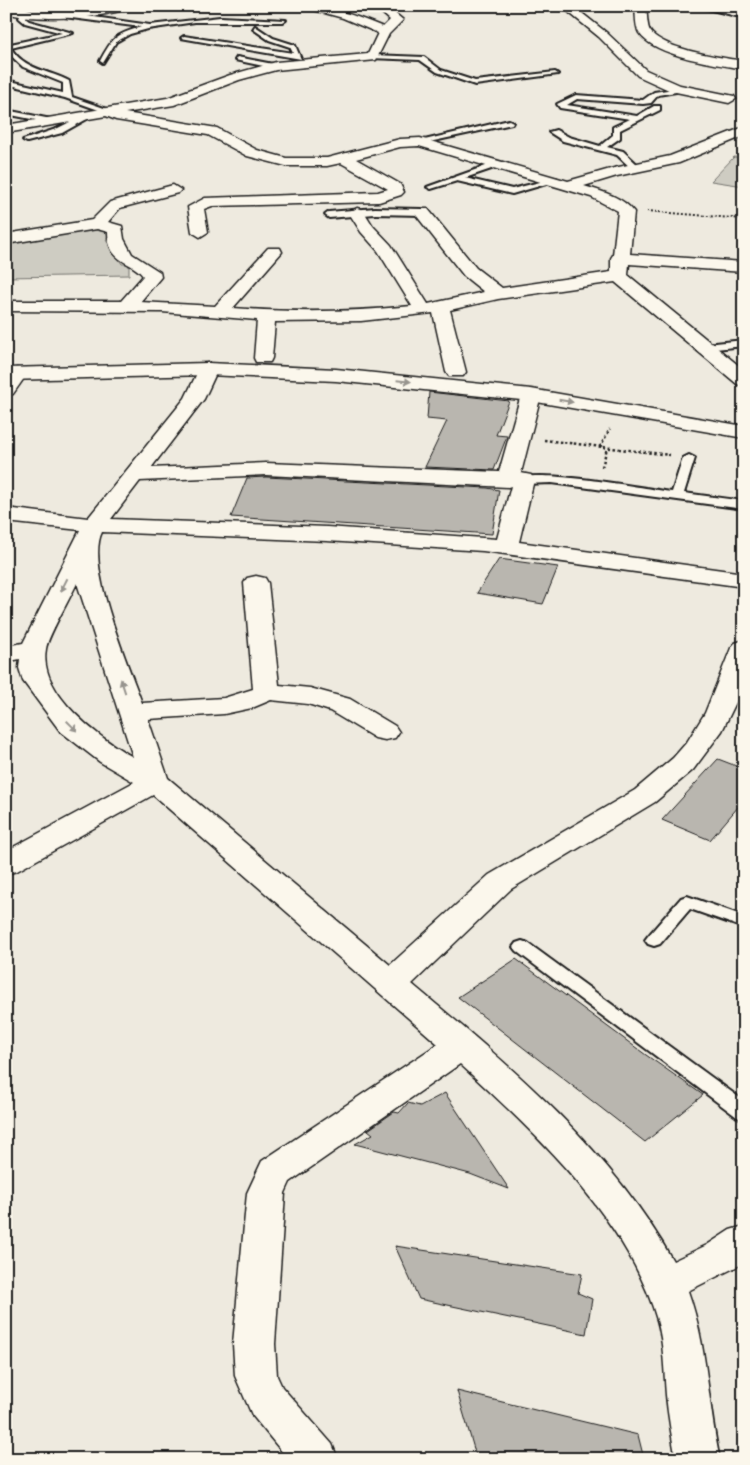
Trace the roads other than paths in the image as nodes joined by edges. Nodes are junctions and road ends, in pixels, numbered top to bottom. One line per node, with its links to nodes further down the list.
1 (124, 6): 9 (street)
2 (304, 6): 13 (street)
3 (379, 6): 13 (street)
4 (566, 6): 25 (street)
5 (640, 6): 21 (street)
6 (699, 6): 8 (lane)
7 (19, 10): 9 (street); 27 (lane)
8 (744, 12)
9 (60, 14): 11 (lane)
10 (283, 20): 11 (lane)
11 (148, 26): 20 (lane)
12 (255, 28): 19 (lane)
13 (384, 32): 17 (street)
14 (184, 38): 15 (lane)
15 (213, 44): 16 (lane); 19 (lane)
16 (205, 49)
17 (372, 57): 19 (street); 23 (lane)
18 (237, 59): 22 (lane)
19 (299, 59): 22 (street)
20 (103, 61)
21 (744, 65)
22 (273, 66): 32 (street)
23 (555, 74)
24 (6, 82): 27 (lane)
25 (680, 90): 28 (street); 34 (lane)
26 (744, 92): 28 (street)
27 (66, 96): 32 (lane)
28 (729, 99): 29 (street)
29 (744, 106)
30 (657, 108): 34 (lane)
31 (6, 112): 35 (lane)
32 (107, 112): 33 (street); 44 (street)
33 (80, 116): 35 (street); 40 (lane)
34 (638, 118): 42 (lane)
35 (51, 121): 37 (street)
36 (509, 122): 41 (lane)
37 (6, 129)
38 (744, 131): 46 (street)
39 (553, 132): 42 (lane)
40 (28, 140)
41 (420, 142): 43 (street); 45 (street)
42 (603, 147): 46 (lane)
43 (345, 159): 44 (street); 51 (street)
44 (301, 163): 52 (street)
45 (497, 164): 47 (lane); 48 (street)
46 (635, 167): 48 (street)
47 (456, 178): 48 (lane); 49 (lane)
48 (563, 183): 61 (street)
49 (431, 187)
50 (173, 190): 57 (street)
51 (393, 194): 52 (street); 53 (lane)
52 (279, 199): 58 (street)
53 (398, 211): 54 (lane); 55 (lane)
54 (422, 212): 63 (street)
55 (357, 213): 56 (lane); 66 (street)
56 (329, 215)
57 (97, 224): 59 (street); 65 (street)
58 (200, 232)
59 (6, 239)
60 (274, 252): 67 (street)
61 (619, 267): 62 (street); 63 (street); 70 (street)
62 (744, 267)
63 (498, 294): 66 (street)
64 (6, 306): 65 (street)
65 (127, 306): 67 (street)
66 (431, 308): 68 (street); 73 (street)
67 (220, 311): 68 (street)
68 (267, 316): 71 (street)
69 (744, 343): 70 (lane)
70 (706, 347): 75 (street)
71 (263, 358): 73 (street); 74 (street)
72 (208, 369): 74 (street); 76 (street, one-way to 76); 80 (street)
73 (456, 372): 77 (street)
74 (9, 375)
75 (744, 380)
76 (531, 395): 78 (street, one-way to 78); 81 (street)
77 (744, 417)
78 (744, 432)
79 (689, 458): 82 (lane)
80 (132, 475): 81 (street); 85 (street)
81 (515, 480): 82 (lane); 86 (street)
82 (677, 496): 83 (lane)
83 (744, 505)
84 (6, 515): 85 (street)
85 (90, 533): 86 (street); 89 (street, one-way to 89); 93 (street, one-way to 85)
86 (506, 547): 87 (street)
87 (744, 580)
88 (256, 583): 92 (street)
89 (33, 648): 91 (street); 95 (street, one-way to 95)
90 (744, 648): 100 (street)
91 (6, 654)
92 (266, 692): 93 (street); 94 (street)
93 (131, 712): 95 (street)
94 (385, 732)
95 (154, 782): 96 (street); 100 (street)
96 (6, 864)
97 (744, 922): 98 (lane)
98 (654, 940)
99 (522, 947): 102 (lane)
100 (391, 984): 101 (street)
101 (462, 1044): 104 (street); 105 (street)
102 (744, 1112)
103 (744, 1242): 104 (street)
104 (665, 1283): 106 (street)
105 (316, 1459)
106 (698, 1459)

